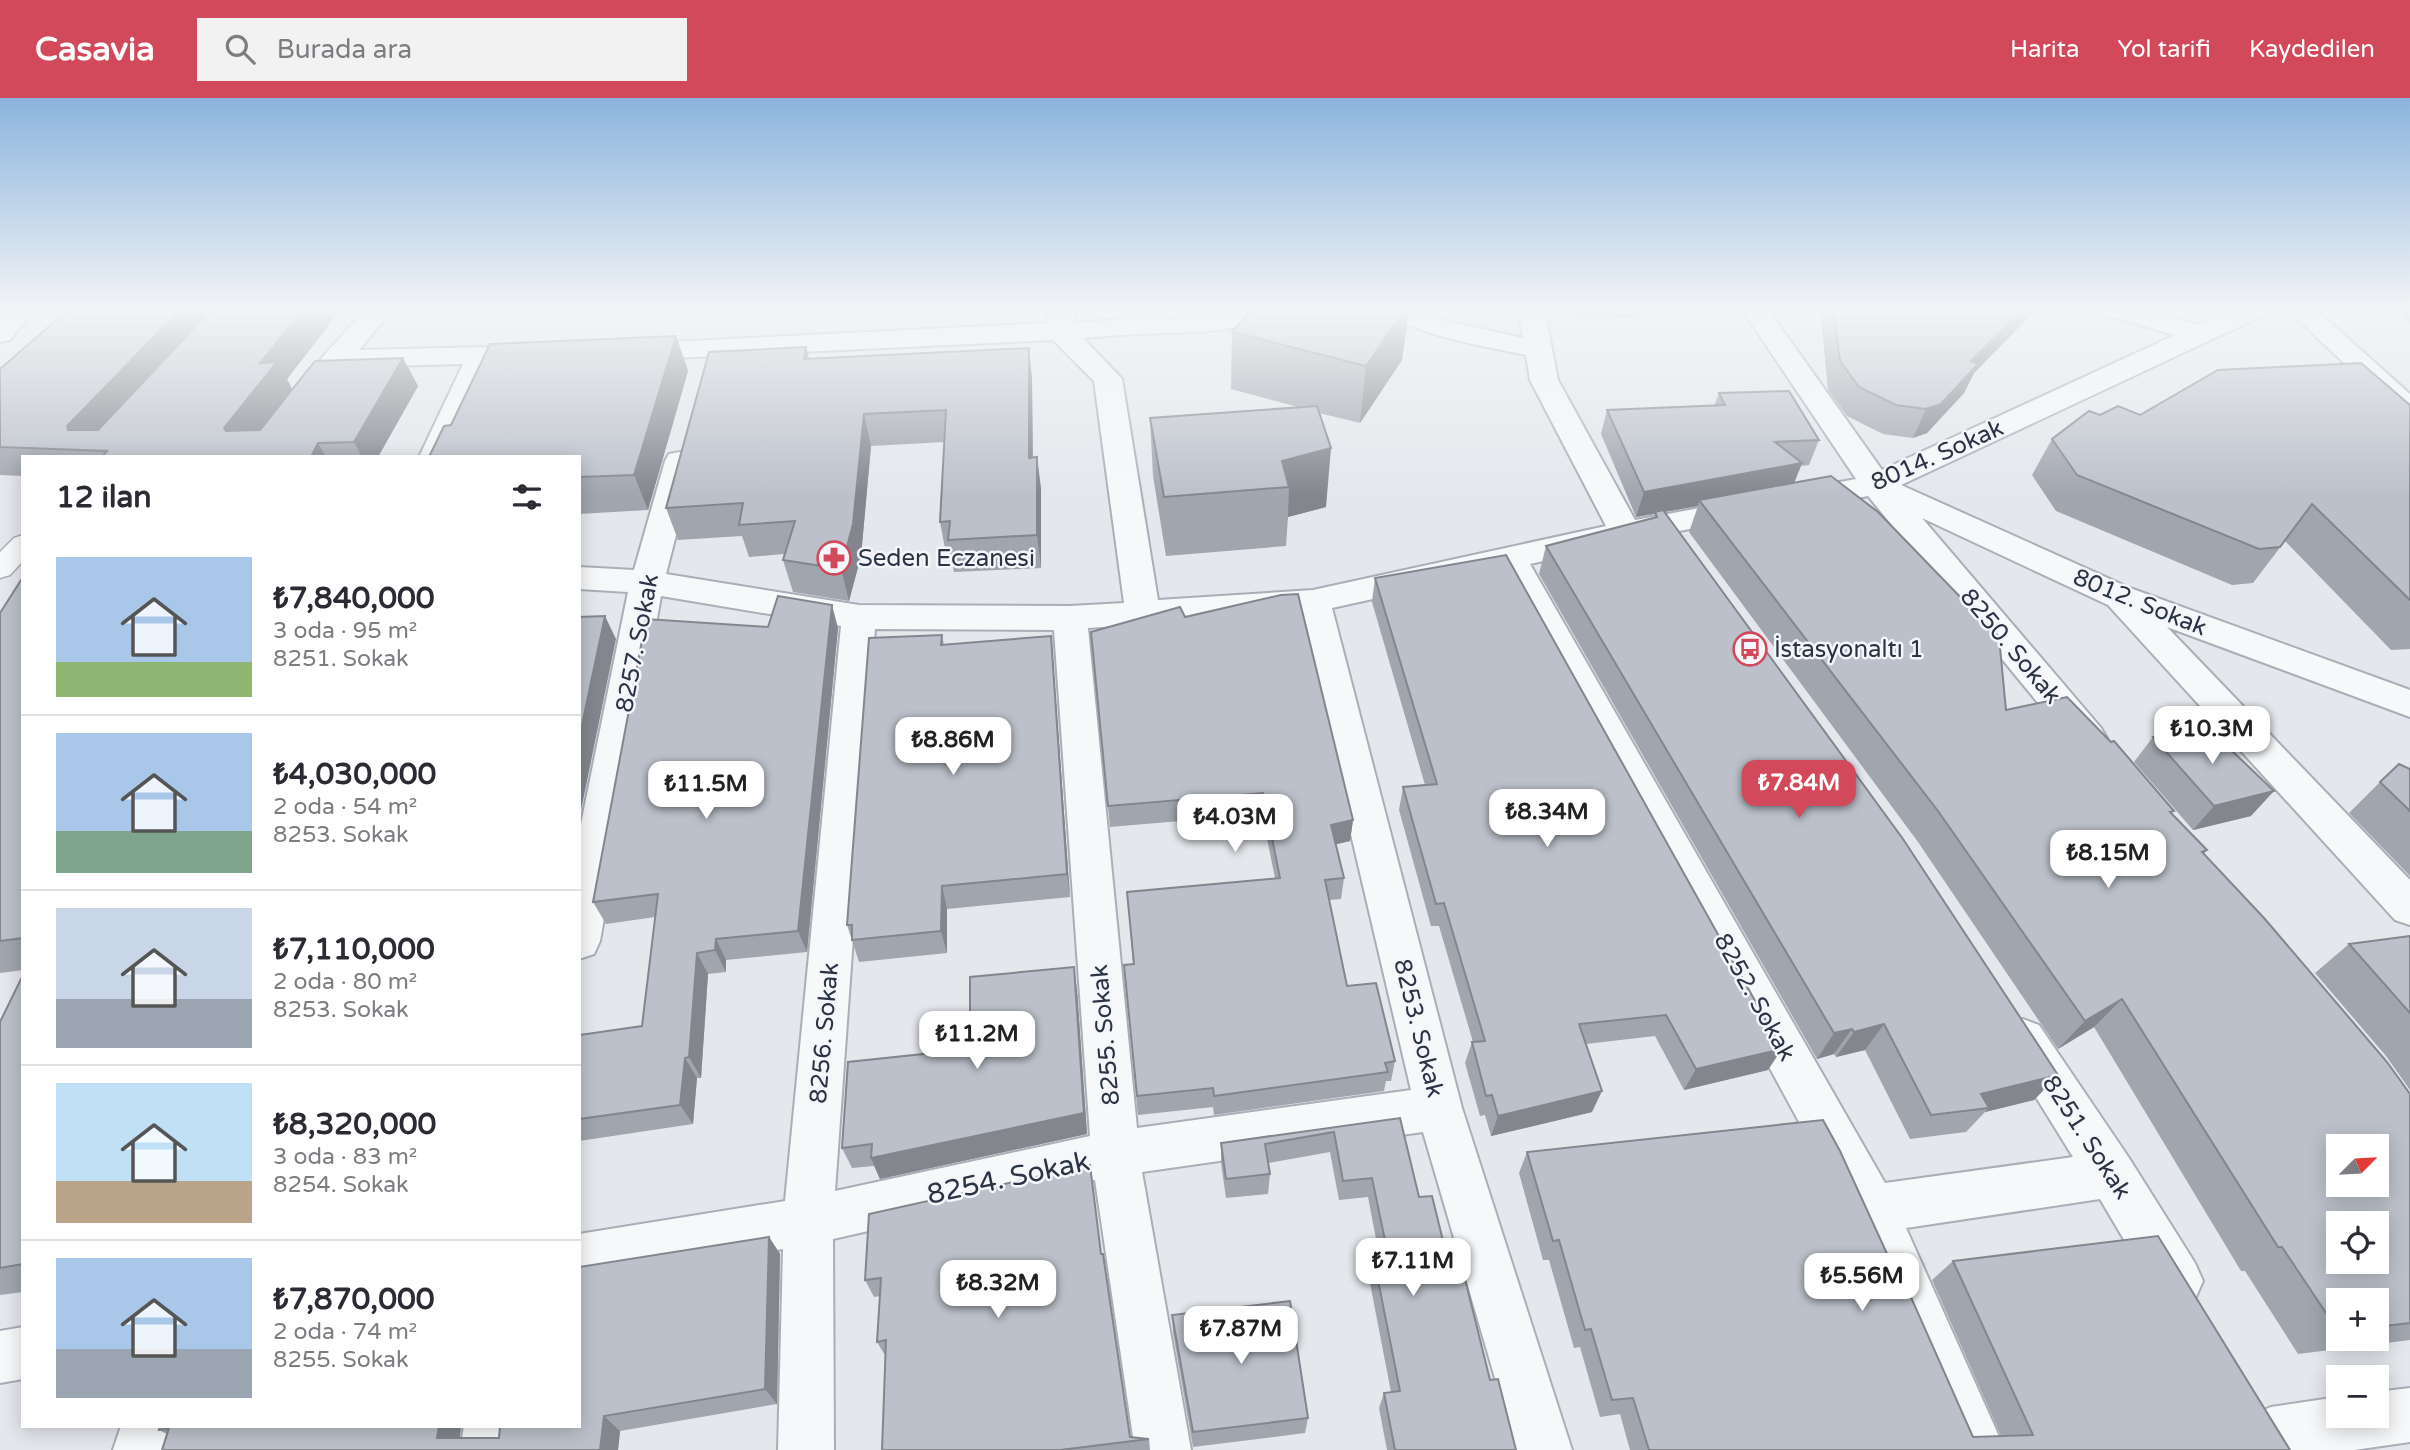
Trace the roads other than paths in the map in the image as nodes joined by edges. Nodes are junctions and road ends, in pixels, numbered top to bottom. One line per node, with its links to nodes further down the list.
1 (327, 371): 10 (street)
2 (474, 371): 11 (street)
3 (1102, 371): 21 (street)
4 (1543, 371): 13 (street)
5 (1799, 371): 12 (street, 8250. Sokak)
6 (2120, 371): 12 (street, 8014. Sokak)
7 (2368, 371): 8 (street)
8 (2410, 410)
9 (690, 427): 18 (street, 8257. Sokak)
10 (262, 455)
11 (435, 455)
12 (1876, 485): 13 (street, 8014. Sokak); 19 (street, 8012. Sokak); 25 (street, 8250. Sokak)
13 (1659, 538): 15 (street, 8014. Sokak)
14 (21, 546): 16 (lane)
15 (1509, 556): 20 (street, 8014. Sokak); 32 (street, 8252. Sokak)
16 (0, 569)
17 (581, 578): 18 (street, 8014. Sokak)
18 (647, 582): 22 (street, 8014. Sokak); 27 (street, 8257. Sokak)
19 (2118, 596): 24 (street, 8012. Sokak); 26 (street)
20 (1313, 601): 21 (street, 8014. Sokak); 29 (street, 8253. Sokak)
21 (1143, 612): 23 (street, 8014. Sokak)
22 (859, 617): 23 (street, 8014. Sokak); 33 (street, 8256. Sokak)
23 (1070, 618): 30 (street, 8255. Sokak)
24 (2410, 704)
25 (2109, 763)
26 (2410, 908)
27 (581, 931)
28 (1999, 1003): 31 (street, 8251. Sokak)
29 (1439, 1108): 30 (street, 8254. Sokak); 46 (street, 8253. Sokak)
30 (1115, 1153): 33 (street, 8254. Sokak); 45 (street, 8255. Sokak)
31 (2112, 1174): 32 (street); 35 (street, 8251. Sokak)
32 (1873, 1209): 47 (street, 8252. Sokak)
33 (808, 1221): 34 (street, 8254. Sokak); 44 (street, 8256. Sokak)
34 (581, 1259)
35 (2199, 1316)
36 (21, 1353): 37 (street)
37 (0, 1357)
38 (2410, 1415): 41 (street)
39 (147, 1428): 42 (street)
40 (491, 1428): 43 (street)
41 (2267, 1428)
42 (141, 1450)
43 (488, 1450)
44 (806, 1450)
45 (1163, 1450)
46 (1544, 1450)
47 (1977, 1450)

